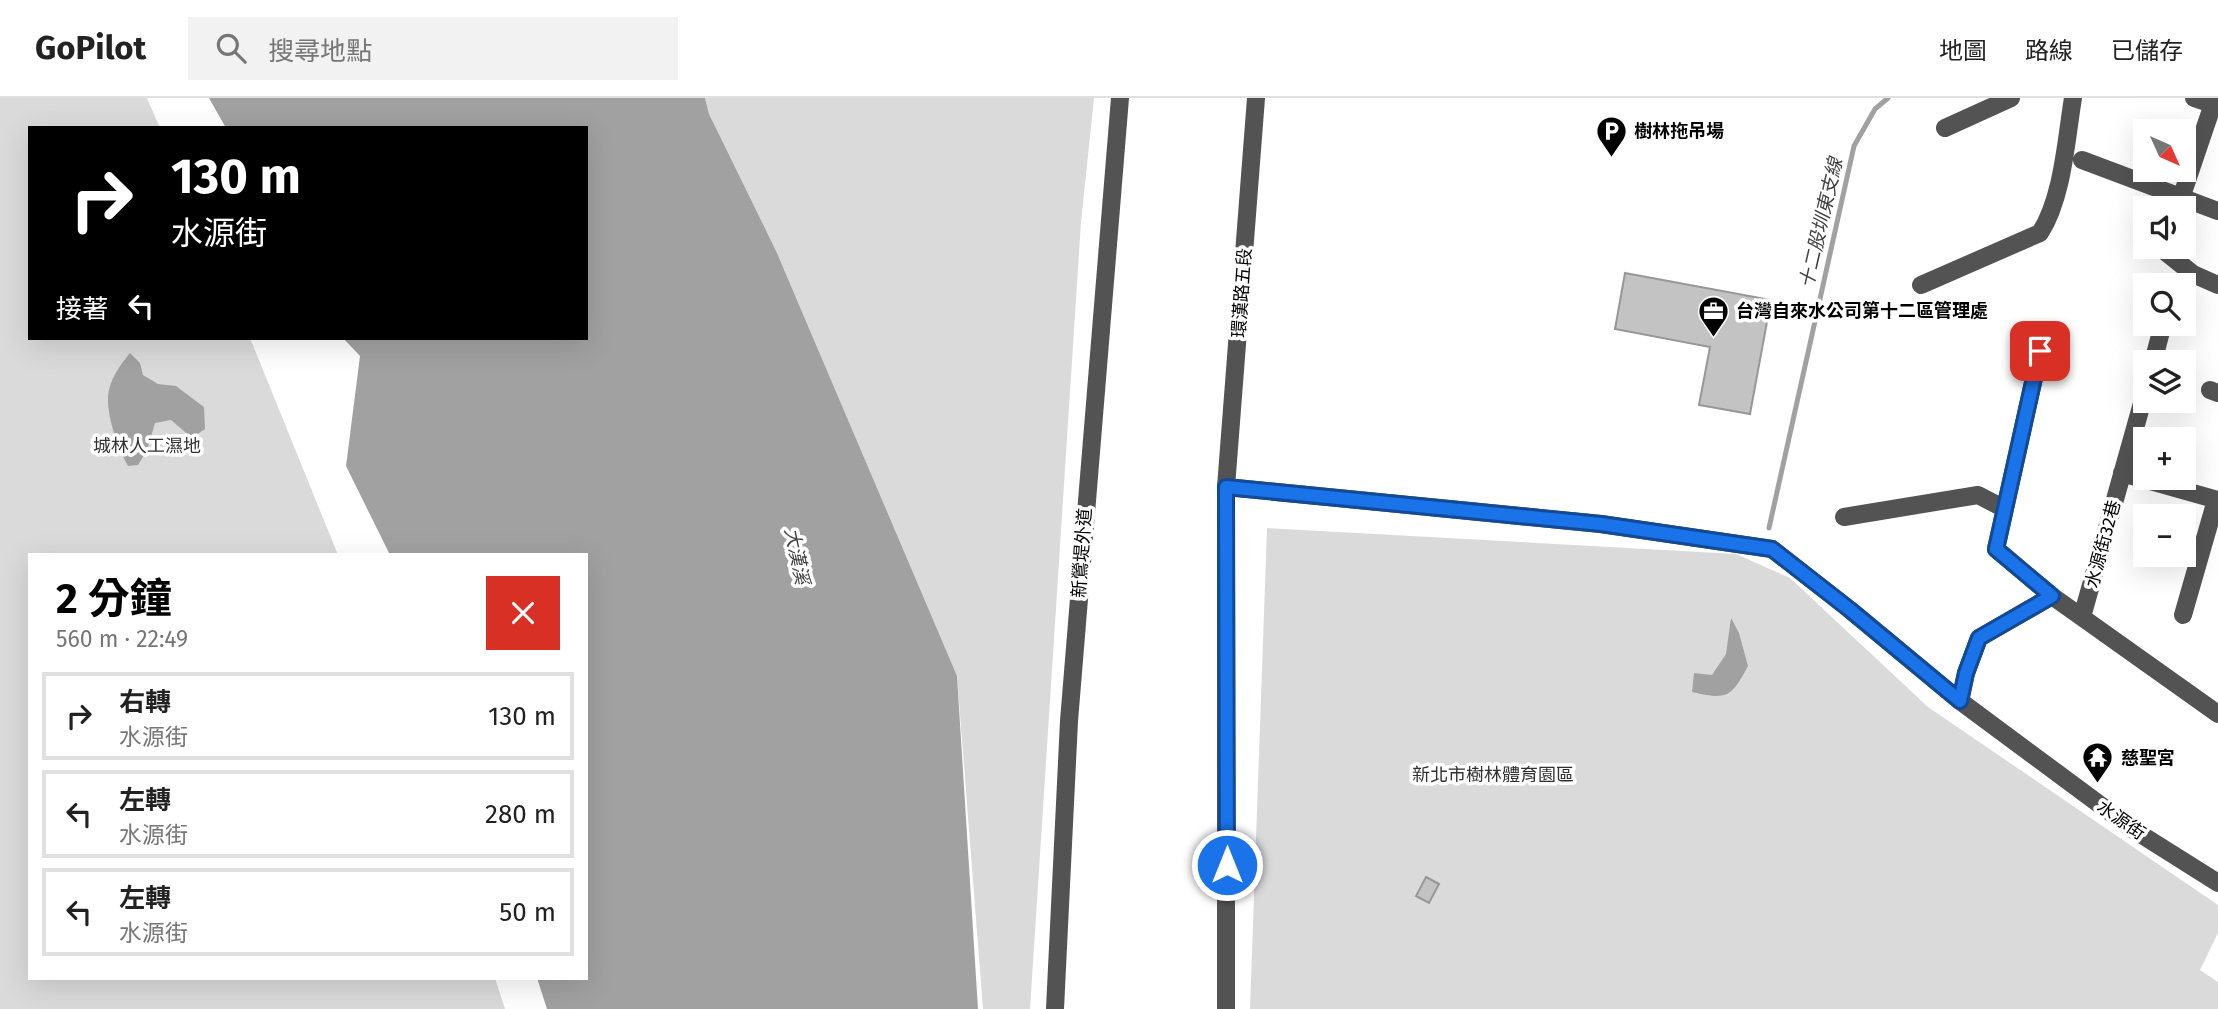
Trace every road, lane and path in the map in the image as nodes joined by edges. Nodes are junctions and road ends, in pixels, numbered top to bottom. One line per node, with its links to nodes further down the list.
1 (1121, 98): 29 (street, 新鶯堤外道)
2 (1256, 98): 19 (street, 環漢路五段)
3 (2011, 98): 7 (street)
4 (2073, 98): 14 (street)
5 (2194, 98): 6 (street)
6 (2216, 103): 10 (street)
7 (1945, 128)
8 (2082, 160): 9 (street)
9 (2163, 196)
10 (2182, 196)
11 (2196, 206): 12 (street)
12 (2218, 211)
13 (2174, 259): 15 (street)
14 (1921, 285)
15 (2218, 285)
16 (2040, 351): 21 (street)
17 (2139, 413): 18 (street, 水源街32巷)
18 (2122, 473): 20 (street); 25 (street, 水源街32巷)
19 (1226, 487): 26 (street, 水源街); 30 (street, 環漢路五段)
20 (2217, 500): 24 (street)
21 (2005, 509): 22 (street); 23 (street)
22 (1844, 517)
23 (2052, 596): 25 (street, 水源街32巷); 26 (street)
24 (2183, 615)
25 (2082, 617): 27 (street, 水源街32巷)
26 (1960, 701): 28 (street, 水源街)
27 (2218, 714)
28 (2218, 883)
29 (1055, 1009)
30 (1226, 1009)

